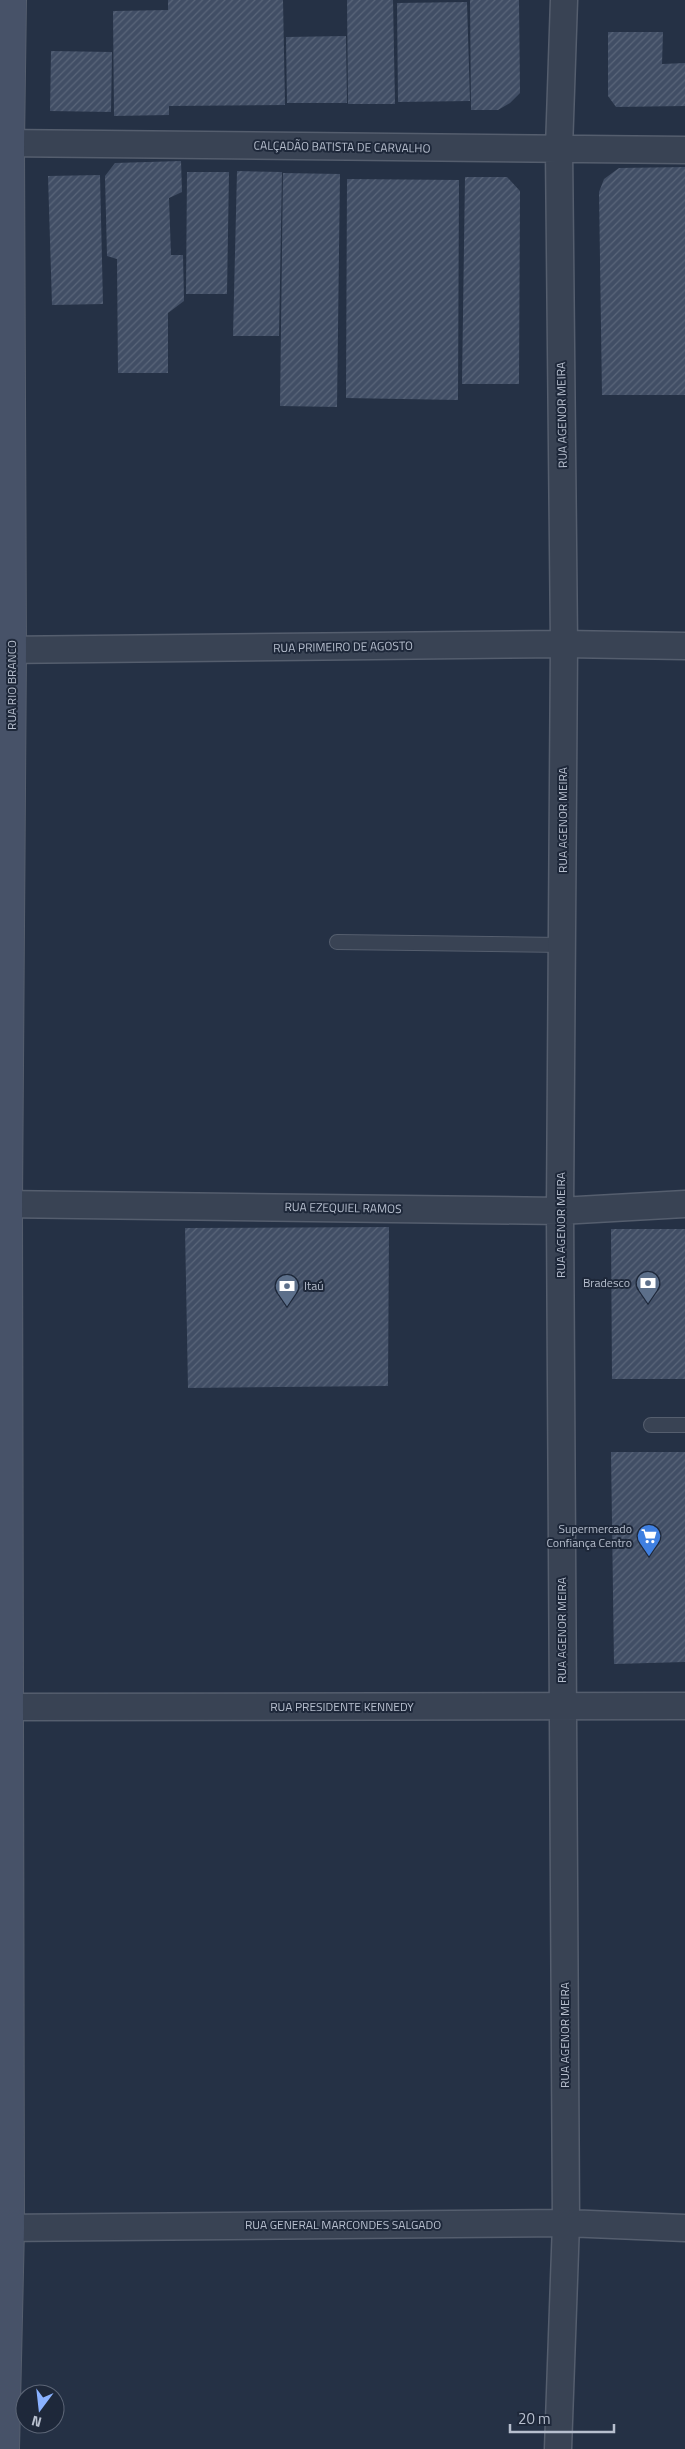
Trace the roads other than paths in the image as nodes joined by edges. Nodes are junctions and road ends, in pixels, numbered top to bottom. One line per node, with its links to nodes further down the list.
1 (12, 0): 3 (street, RUA RIO BRANCO)
2 (564, 0): 4 (street, RUA AGENOR MEIRA)
3 (5, 143): 4 (street, CALÇADÃO BATISTA DE CARVALHO); 8 (street, RUA RIO BRANCO)
4 (559, 149): 5 (street, CALÇADÃO BATISTA DE CARVALHO); 6 (street, RUA AGENOR MEIRA)
5 (685, 150)
6 (564, 644): 7 (street, RUA PRIMEIRO DE AGOSTO); 8 (street, RUA PRIMEIRO DE AGOSTO); 10 (street, RUA AGENOR MEIRA)
7 (685, 646)
8 (6, 650): 11 (street, RUA RIO BRANCO)
9 (337, 942): 10 (lane)
10 (562, 945): 13 (street, RUA AGENOR MEIRA)
11 (4, 1204): 13 (street, RUA EZEQUIEL RAMOS); 18 (street, RUA RIO BRANCO)
12 (685, 1204): 13 (street, RUA EZEQUIEL RAMOS)
13 (560, 1211): 16 (street, RUA AGENOR MEIRA)
14 (651, 1425): 15 (lane)
15 (685, 1425)
16 (562, 1706): 17 (street, RUA PRESIDENTE KENNEDY); 18 (street, RUA PRESIDENTE KENNEDY); 19 (street, RUA AGENOR MEIRA)
17 (685, 1706)
18 (5, 1707): 20 (street, RUA RIO BRANCO)
19 (566, 2223): 20 (street, RUA GENERAL MARCONDES SALGADO); 21 (street, RUA GENERAL MARCONDES SALGADO); 23 (street, RUA AGENOR MEIRA)
20 (5, 2228): 22 (street, RUA RIO BRANCO)
21 (685, 2228)
22 (5, 2449)
23 (558, 2449)

